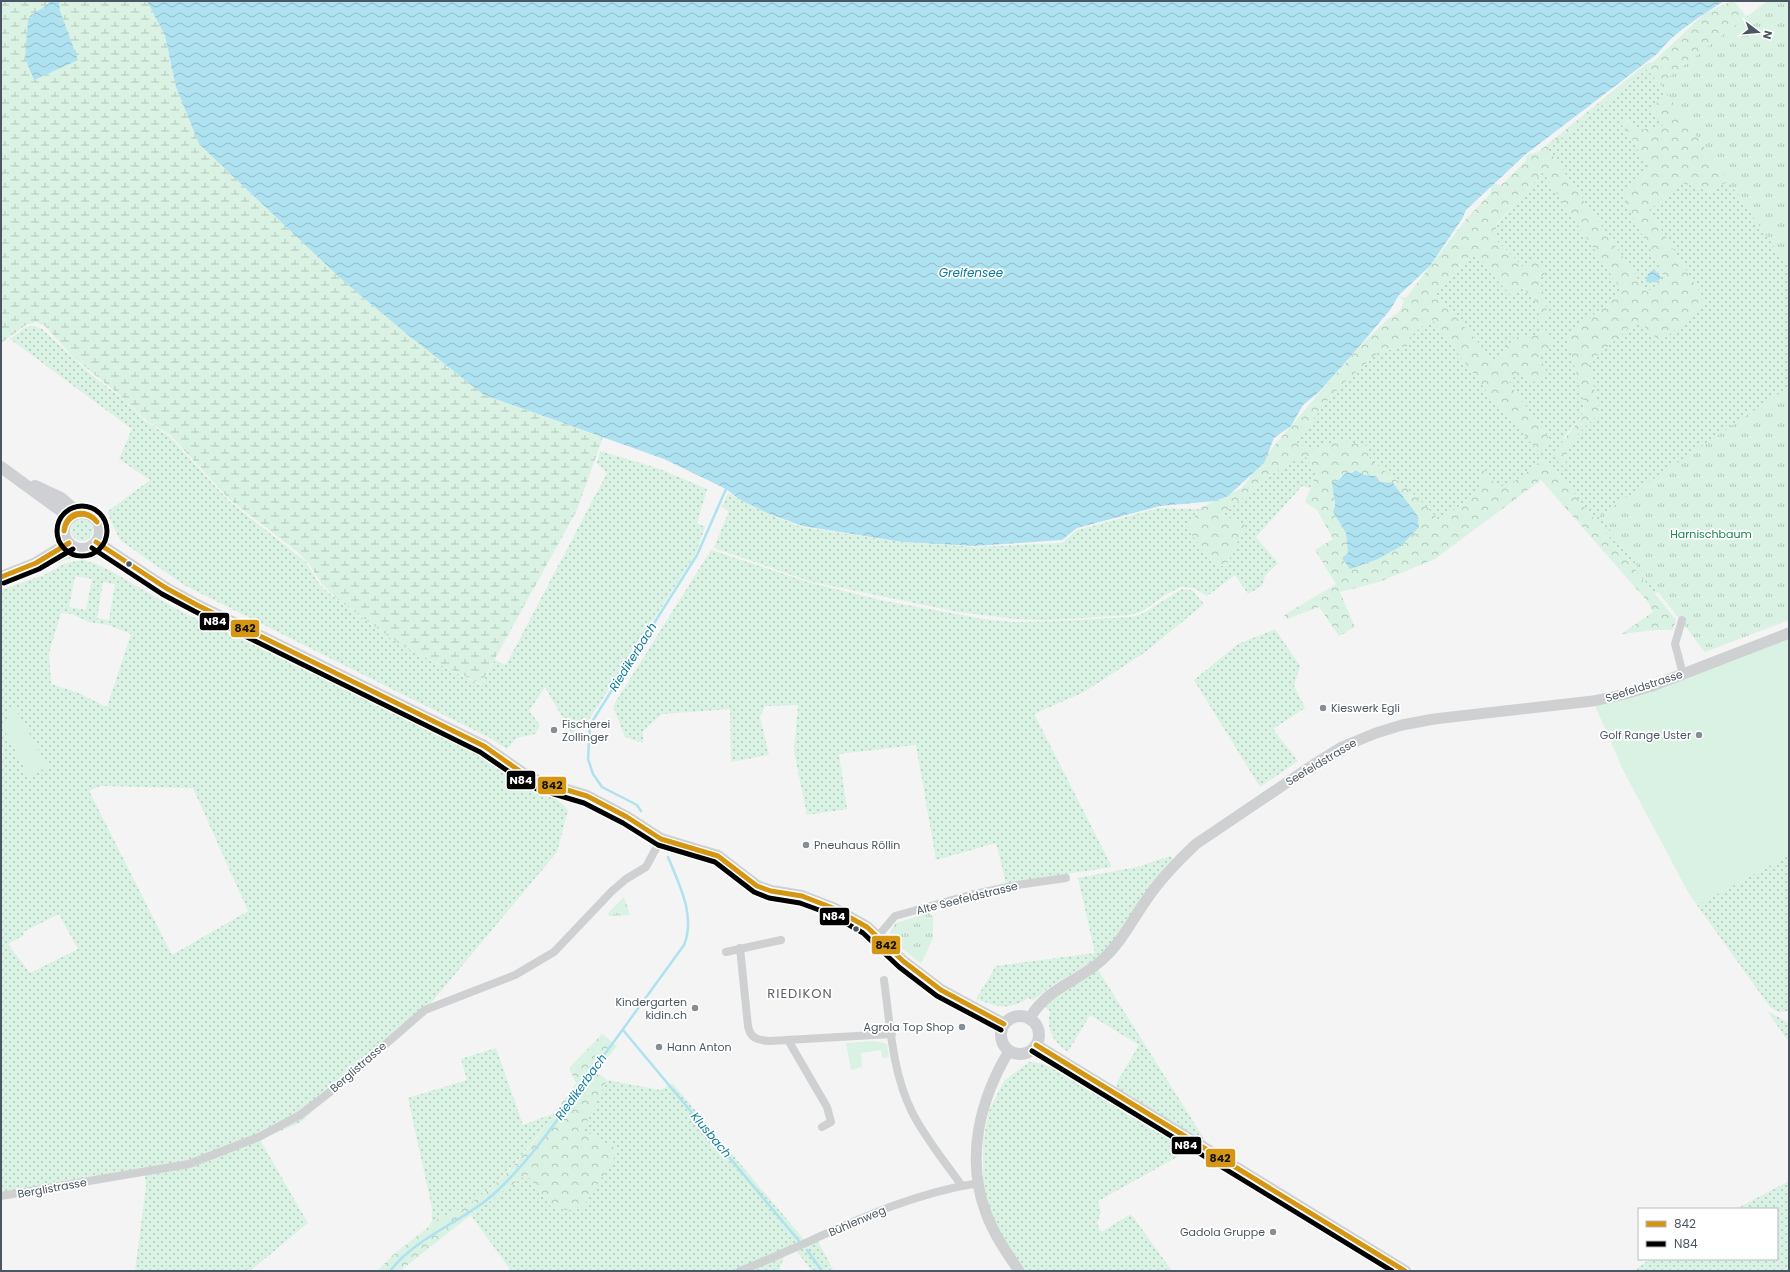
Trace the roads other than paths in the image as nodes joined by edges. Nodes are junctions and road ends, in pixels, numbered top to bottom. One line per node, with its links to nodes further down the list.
1 (1, 467): 2 (main road)
2 (74, 516): 3 (main road); 4 (main road)
3 (96, 542): 4 (main road); 9 (main road)
4 (69, 543): 5 (main road)
5 (1, 577)
6 (1682, 620): 8 (street)
7 (1789, 633): 8 (street, Seefeldstrasse)
8 (1683, 674): 16 (street, Seefeldstrasse)
9 (661, 839): 11 (main road); 25 (street, Berglistrasse)
10 (1066, 878): 11 (street, Alte Seefeldstrasse)
11 (878, 936): 17 (main road)
12 (780, 940): 13 (street)
13 (740, 948): 14 (street); 19 (street)
14 (726, 952)
15 (884, 980): 18 (street)
16 (1029, 1019): 17 (main road); 20 (main road)
17 (1004, 1024): 21 (main road)
18 (892, 1034): 19 (street); 24 (street)
19 (788, 1040): 22 (street)
20 (1036, 1045): 21 (main road); 28 (main road)
21 (1010, 1051): 23 (street)
22 (822, 1127)
23 (978, 1183): 24 (street, Bühlenweg); 27 (street)
24 (962, 1186): 26 (street, Bühlenweg)
25 (1, 1196)
26 (740, 1271)
27 (1020, 1271)
28 (1405, 1271)

